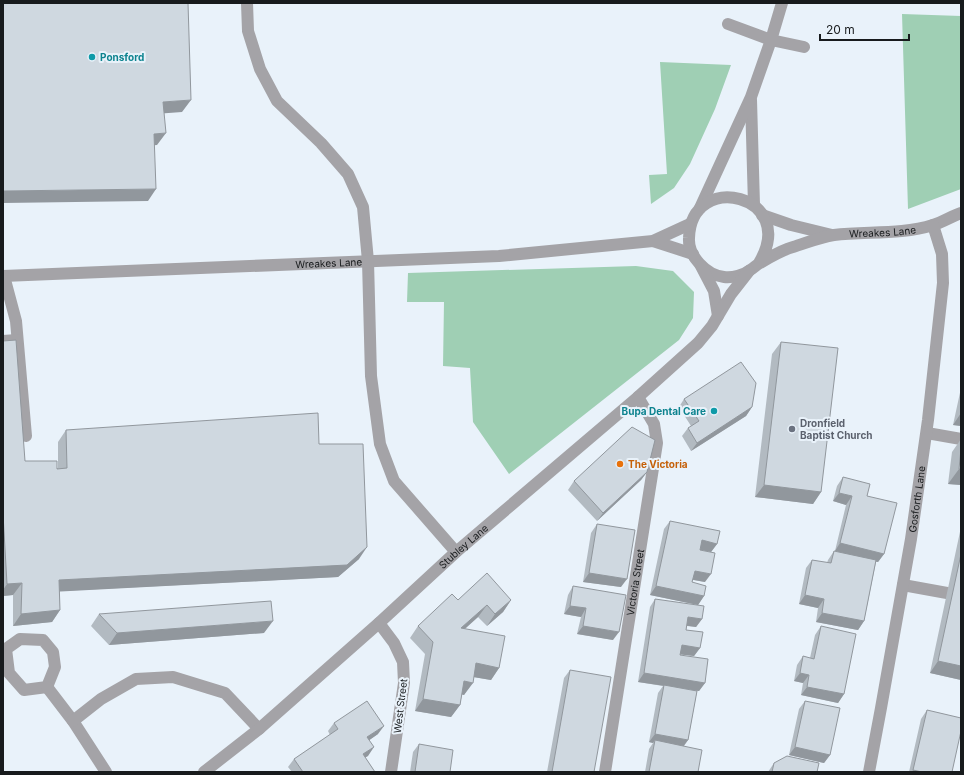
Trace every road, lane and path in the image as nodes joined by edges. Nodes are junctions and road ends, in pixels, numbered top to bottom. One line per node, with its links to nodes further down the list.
1 (247, 3): 16 (street)
2 (782, 3): 4 (street)
3 (728, 24): 4 (street)
4 (772, 40): 5 (street); 6 (street)
5 (804, 47)
6 (751, 97): 7 (street); 8 (street)
7 (754, 205): 8 (street, Wreakes Lane); 10 (street, Wreakes Lane)
8 (699, 210): 11 (street, Wreakes Lane)
9 (961, 213): 12 (street, Wreakes Lane)
10 (762, 215): 13 (street, Wreakes Lane); 17 (street, Wreakes Lane)
11 (690, 224): 14 (street, Wreakes Lane); 15 (street, Wreakes Lane)
12 (933, 225): 13 (street, Wreakes Lane); 25 (street, Gosforth Lane)
13 (833, 236): 17 (street, Wreakes Lane)
14 (653, 241): 15 (street, Wreakes Lane); 16 (street, Wreakes Lane)
15 (692, 254): 18 (street, Wreakes Lane)
16 (368, 261): 20 (street, Wreakes Lane); 28 (street)
17 (759, 263): 19 (street, Wreakes Lane)
18 (700, 265): 19 (street, Wreakes Lane); 21 (street)
19 (749, 271): 21 (street, Stubley Lane)
20 (4, 276): 22 (street)
21 (718, 316): 24 (street, Stubley Lane)
22 (17, 340): 23 (street); 26 (street)
23 (3, 341)
24 (638, 397): 28 (street, Stubley Lane); 38 (street, Victoria Street)
25 (927, 433): 27 (street); 29 (street, Gosforth Lane)
26 (26, 436)
27 (961, 439)
28 (456, 552): 31 (street, Stubley Lane)
29 (903, 585): 30 (street); 39 (street, Gosforth Lane)
30 (947, 593)
31 (379, 623): 34 (street, Stubley Lane); 37 (street, West Street)
32 (47, 687): 32 (street); 33 (street)
33 (73, 721): 34 (street); 35 (street)
34 (259, 729): 36 (street, Stubley Lane)
35 (105, 772)
36 (204, 772)
37 (391, 772)
38 (605, 772)
39 (869, 772)

